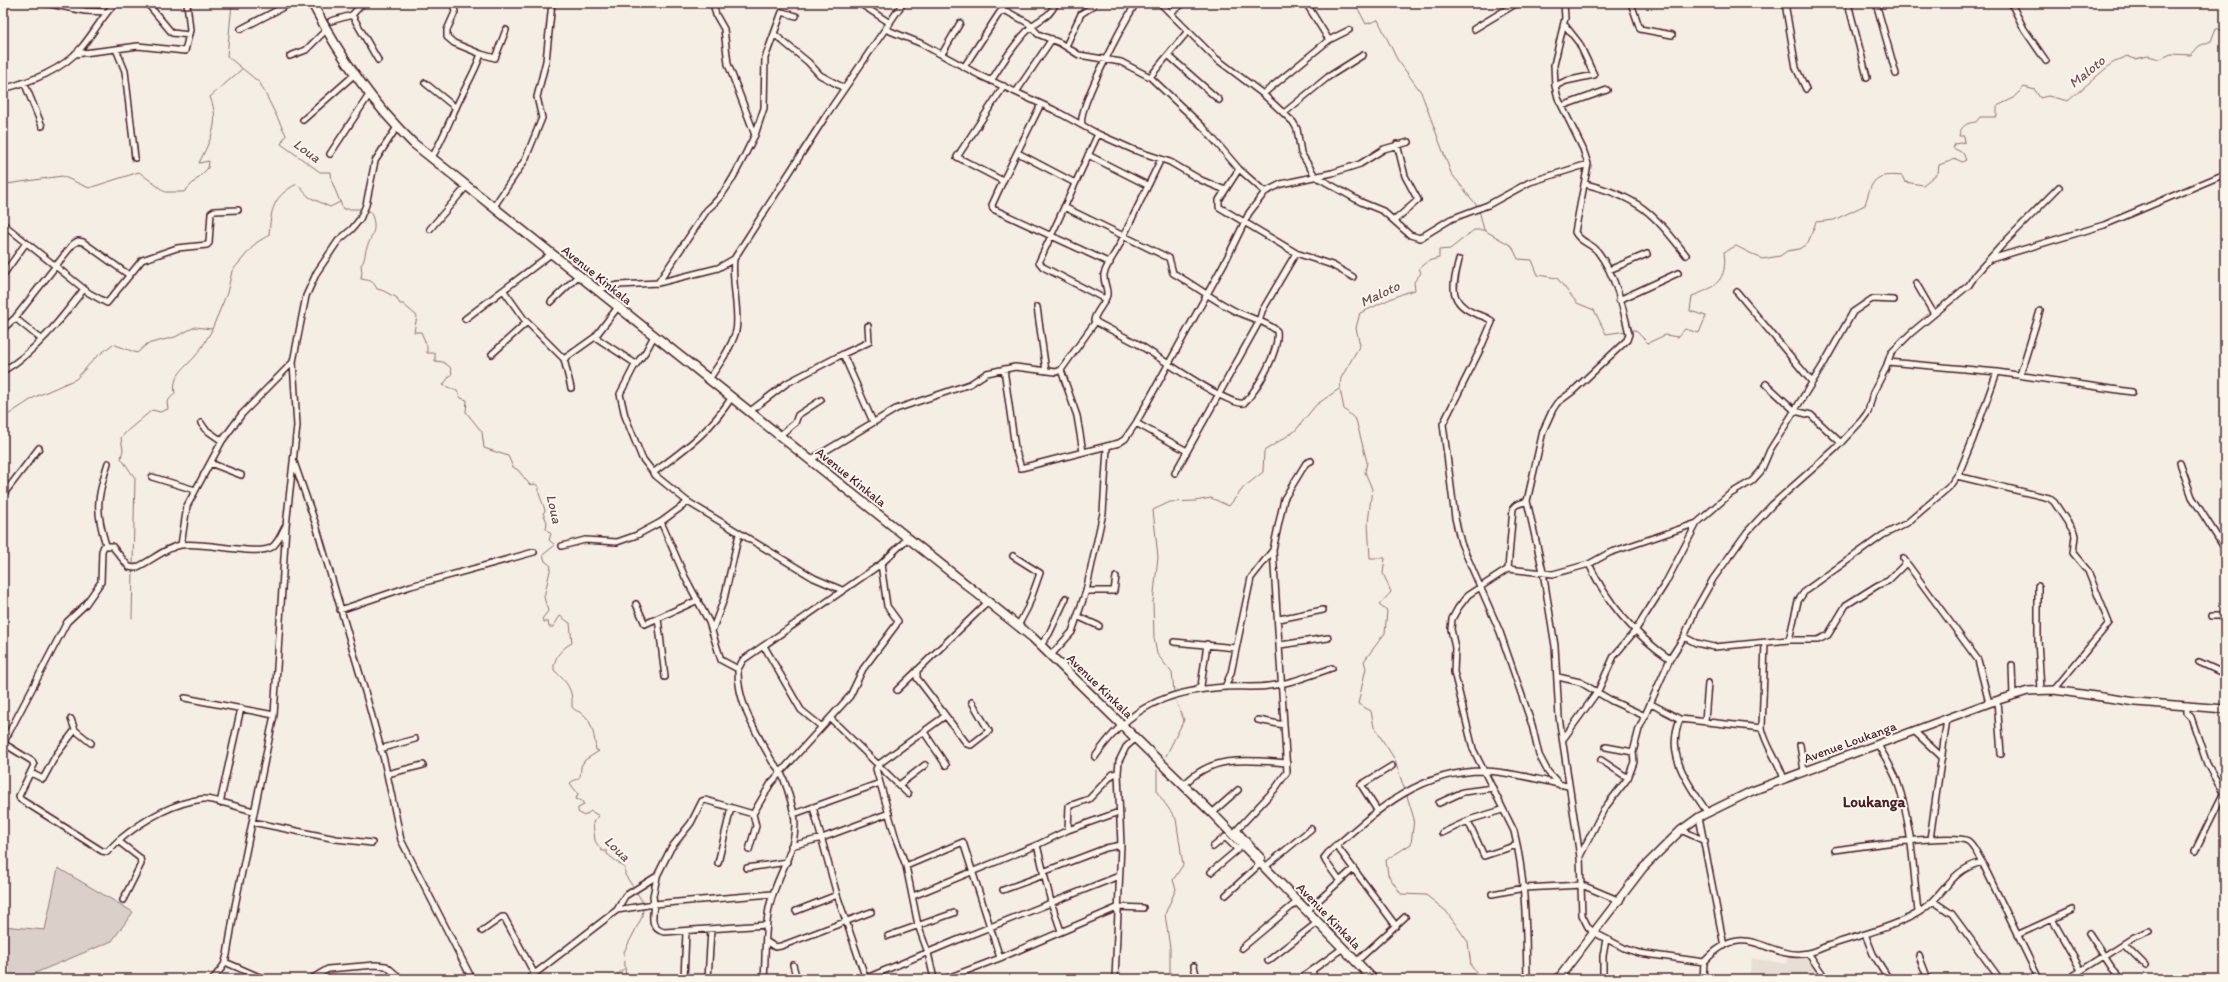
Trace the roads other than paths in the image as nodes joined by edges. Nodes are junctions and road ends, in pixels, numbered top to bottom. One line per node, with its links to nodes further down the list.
1 (45, 3): 26 (street)
2 (115, 3): 26 (street)
3 (147, 3): 43 (street)
4 (187, 3): 43 (street)
5 (291, 3): 35 (street)
6 (312, 3): 38 (main road, Avenue Kinkala)
7 (363, 3): 28 (street)
8 (453, 3): 50 (street)
9 (552, 3): 107 (street)
10 (713, 3): 85 (street)
11 (859, 3): 31 (street)
12 (904, 3): 31 (street)
13 (1056, 3): 34 (street)
14 (1136, 3): 56 (street)
15 (1160, 3): 27 (street)
16 (1184, 3): 27 (street)
17 (1306, 3): 46 (street)
18 (1516, 3): 37 (street)
19 (1564, 3): 33 (street)
20 (1631, 3): 44 (street)
21 (1785, 3): 70 (street)
22 (1848, 3): 62 (street)
23 (1876, 3): 60 (street)
24 (2011, 3): 57 (street)
25 (1093, 6): 47 (street)
26 (107, 12): 49 (street)
27 (1170, 13): 41 (street)
28 (352, 15): 30 (street); 55 (street)
29 (796, 16): 42 (street)
30 (331, 21)
31 (890, 23): 36 (street)
32 (960, 23): 51 (street)
33 (1564, 24): 67 (street); 67 (street)
34 (1030, 27): 45 (street); 58 (street); 63 (street)
35 (241, 29)
36 (885, 29): 51 (street); 68 (street)
37 (1474, 29)
38 (326, 30): 53 (street); 59 (main road, Avenue Kinkala)
39 (506, 30): 50 (street)
40 (1349, 30): 46 (street)
41 (1188, 32): 52 (street); 73 (street)
42 (774, 34): 68 (street); 85 (street)
43 (189, 35): 48 (street)
44 (1672, 35)
45 (1052, 40): 47 (street); 72 (street)
46 (1329, 40): 73 (street)
47 (1066, 46): 56 (street)
48 (116, 49): 49 (street); 91 (street)
49 (75, 54): 64 (street)
50 (480, 54): 78 (street)
51 (942, 54): 58 (street)
52 (1168, 55): 61 (street); 75 (street)
53 (290, 56)
54 (1363, 56): 79 (street)
55 (378, 60)
56 (1106, 60): 61 (street); 81 (street)
57 (2046, 62)
58 (964, 67): 63 (street)
59 (354, 74): 74 (main road, Avenue Kinkala); 80 (street)
60 (1896, 74)
61 (1150, 77): 95 (street)
62 (1867, 77)
63 (992, 81): 66 (street)
64 (24, 82): 69 (street); 82 (street)
65 (425, 83): 78 (street)
66 (1004, 86): 72 (street); 98 (street)
67 (1555, 86): 77 (street)
68 (844, 88): 120 (street)
69 (3, 89)
70 (1806, 89)
71 (1607, 90): 77 (street)
72 (1016, 92): 76 (street)
73 (1262, 94): 79 (street)
74 (369, 95): 83 (main road, Avenue Kinkala); 89 (street)
75 (1219, 100)
76 (1041, 104): 81 (street); 88 (street)
77 (1562, 106): 94 (street)
78 (456, 108): 92 (street)
79 (1284, 113): 97 (street)
80 (302, 120)
81 (1082, 124): 84 (street)
82 (42, 126)
83 (397, 127): 92 (main road, Avenue Kinkala); 161 (street)
84 (1098, 134): 90 (street); 93 (street)
85 (755, 135): 131 (street)
86 (1409, 142): 87 (street)
87 (1397, 144): 97 (street); 109 (street)
88 (1018, 153): 98 (street); 99 (street)
89 (330, 154)
90 (1088, 155): 99 (street); 100 (street)
91 (135, 158)
92 (431, 159): 102 (main road, Avenue Kinkala)
93 (1160, 159): 100 (street); 104 (street)
94 (1588, 164): 101 (street); 109 (street)
95 (1239, 169): 104 (street); 105 (street)
96 (2225, 174): 121 (street)
97 (1315, 176): 105 (street); 109 (street)
98 (1003, 181): 113 (street)
99 (1075, 183): 106 (street)
100 (1147, 184): 114 (street)
101 (1585, 184): 119 (street); 125 (street)
102 (466, 186): 107 (main road, Avenue Kinkala); 112 (street)
103 (2059, 187): 121 (street)
104 (1225, 190): 110 (street)
105 (1265, 192): 110 (street)
106 (1064, 207): 113 (street); 114 (street)
107 (493, 208): 117 (main road, Avenue Kinkala)
108 (238, 210): 128 (street)
109 (1395, 220)
110 (1243, 223): 116 (street); 137 (street)
111 (3, 224): 115 (street)
112 (430, 229)
113 (1051, 235): 123 (street); 138 (street)
114 (1123, 237): 123 (street); 137 (street)
115 (26, 243): 124 (street); 127 (street)
116 (1296, 253): 130 (street); 152 (street)
117 (551, 254): 129 (main road, Avenue Kinkala); 135 (street)
118 (1647, 254): 125 (street)
119 (1686, 256)
120 (734, 259): 131 (street); 171 (street)
121 (1990, 259): 145 (street)
122 (1458, 260): 226 (street)
123 (1110, 264): 138 (street)
124 (56, 266): 128 (street); 133 (street); 148 (street)
125 (1609, 270): 139 (street)
126 (1678, 273): 139 (street)
127 (3, 275)
128 (129, 275): 133 (street)
129 (578, 276): 134 (main road, Avenue Kinkala); 141 (street)
130 (1353, 277)
131 (658, 283): 134 (street)
132 (1916, 283): 144 (street)
133 (84, 289): 157 (street)
134 (595, 289): 142 (main road, Avenue Kinkala)
135 (504, 291): 149 (street); 150 (street)
136 (1737, 292): 172 (street)
137 (1207, 294): 152 (street); 163 (street)
138 (1105, 299): 151 (street)
139 (1619, 300): 205 (street)
140 (1894, 300): 172 (street)
141 (551, 302)
142 (618, 307): 155 (main road, Avenue Kinkala); 156 (street)
143 (1037, 307): 168 (street)
144 (1931, 307): 145 (street); 147 (street)
145 (1940, 309): 147 (street)
146 (2040, 311): 170 (street)
147 (1934, 314): 162 (street)
148 (15, 318): 154 (street); 157 (street)
149 (465, 319)
150 (527, 322): 158 (street); 160 (street)
151 (1096, 322): 163 (street); 166 (street)
152 (1259, 322): 176 (street); 176 (street)
153 (868, 326): 159 (street)
154 (3, 329)
155 (654, 336): 164 (street); 171 (main road, Avenue Kinkala)
156 (595, 337): 160 (street); 164 (street)
157 (41, 339): 167 (street)
158 (492, 354)
159 (843, 354): 180 (street); 181 (street)
160 (564, 359): 174 (street)
161 (293, 362): 185 (street); 192 (street)
162 (1888, 362): 169 (street); 186 (street)
163 (1168, 363): 176 (street); 183 (street)
164 (636, 364): 197 (street)
165 (1004, 369): 168 (street); 181 (street); 190 (street)
166 (1061, 370): 168 (street); 190 (street)
167 (3, 371)
168 (1046, 371)
169 (1997, 372): 170 (street); 200 (street)
170 (2020, 375): 175 (street)
171 (709, 380): 177 (main road, Avenue Kinkala)
172 (1812, 382): 179 (street)
173 (1766, 384): 179 (street)
174 (571, 388)
175 (2132, 392)
176 (1218, 394): 189 (street)
177 (732, 398): 180 (main road, Avenue Kinkala); 197 (street)
178 (821, 400): 184 (street)
179 (1795, 411): 186 (street); 207 (street)
180 (749, 412): 184 (main road, Avenue Kinkala)
181 (872, 422): 191 (street)
182 (201, 423): 185 (street)
183 (1136, 423): 188 (street); 189 (street)
184 (780, 435): 191 (main road, Avenue Kinkala)
185 (222, 441): 195 (street)
186 (1841, 442): 244 (street)
187 (39, 448): 203 (street)
188 (1108, 448): 190 (street); 228 (street)
189 (1187, 451): 198 (street)
190 (1083, 452)
191 (810, 460): 210 (main road, Avenue Kinkala)
192 (294, 461): 208 (street); 233 (street)
193 (1312, 461): 215 (street)
194 (108, 463): 212 (street)
195 (210, 463): 199 (street); 202 (street)
196 (2180, 463): 214 (street)
197 (653, 473): 204 (street)
198 (1175, 474)
199 (241, 475)
200 (1957, 476): 246 (street); 270 (street)
201 (152, 477): 202 (street)
202 (195, 490): 211 (street)
203 (3, 495)
204 (688, 502): 206 (street); 209 (street)
205 (1527, 502): 222 (street); 223 (street)
206 (661, 522): 213 (street); 230 (street)
207 (1697, 523): 221 (street); 242 (street)
208 (286, 526): 211 (street); 281 (street)
209 (739, 534): 227 (street); 243 (street)
210 (908, 538): 220 (street); 231 (main road, Avenue Kinkala)
211 (181, 544): 212 (street)
212 (106, 545): 301 (street)
213 (562, 546)
214 (2225, 549)
215 (1273, 550): 239 (street); 253 (street)
216 (534, 552): 233 (street)
217 (1014, 556): 240 (street)
218 (1903, 558): 219 (street)
219 (1906, 563): 246 (street); 276 (street)
220 (881, 564): 227 (street); 284 (street)
221 (1589, 564): 223 (street); 242 (street)
222 (1508, 569): 223 (street); 226 (street)
223 (1543, 572): 263 (street)
224 (1116, 577): 228 (street)
225 (2038, 586): 269 (street)
226 (1480, 588): 317 (street); 328 (street)
227 (842, 590): 252 (street)
228 (1086, 591): 235 (street)
229 (1066, 598): 250 (street)
230 (698, 600): 238 (street); 243 (street)
231 (988, 602): 240 (main road, Avenue Kinkala); 260 (street)
232 (636, 604): 238 (street)
233 (340, 610): 305 (street)
234 (1323, 610): 239 (street)
235 (1077, 616): 241 (street); 254 (street)
236 (2212, 616): 237 (street)
237 (2225, 616)
238 (658, 618): 262 (street)
239 (1279, 619): 251 (street)
240 (1018, 626): 250 (main road, Avenue Kinkala)
241 (1099, 626)
242 (1635, 631): 255 (street); 271 (street)
243 (712, 632): 259 (street)
244 (1684, 637): 248 (street); 255 (street)
245 (1328, 638): 251 (street)
246 (1789, 640): 248 (street)
247 (1174, 642): 249 (street)
248 (1765, 643): 293 (street)
249 (1208, 644): 253 (street); 268 (street)
250 (1041, 645): 254 (main road, Avenue Kinkala)
251 (1280, 645): 265 (street)
252 (764, 646): 259 (street); 292 (street)
253 (1236, 648): 266 (street)
254 (1052, 655): 290 (main road, Avenue Kinkala)
255 (1670, 659): 277 (street)
256 (2199, 662): 261 (street)
257 (2012, 665): 272 (street)
258 (1332, 668): 265 (street)
259 (738, 669): 320 (street)
260 (917, 670): 267 (street); 282 (street)
261 (2225, 674)
262 (665, 677)
263 (1558, 677): 271 (street); 298 (street)
264 (1708, 683): 289 (street)
265 (1281, 685): 266 (street); 291 (street)
266 (1225, 687): 268 (street)
267 (897, 690)
268 (1196, 690): 290 (street)
269 (2041, 690): 270 (main road, Avenue Loukanga); 272 (main road, Avenue Loukanga)
270 (2054, 690): 278 (main road, Avenue Loukanga)
271 (1598, 692): 283 (street); 298 (street)
272 (2013, 696): 274 (main road, Avenue Loukanga)
273 (185, 698): 279 (street)
274 (1997, 700): 276 (main road, Avenue Loukanga); 307 (street)
275 (972, 702): 282 (street)
276 (1989, 703): 287 (main road, Avenue Loukanga)
277 (1651, 704): 283 (street); 286 (street)
278 (2187, 706): 280 (main road, Avenue Loukanga); 333 (street)
279 (241, 708): 281 (street); 334 (street)
280 (2225, 709)
281 (274, 715): 340 (street)
282 (945, 716): 296 (street)
283 (1645, 716): 306 (street)
284 (830, 718): 292 (street); 312 (street)
285 (71, 719): 294 (street)
286 (1680, 719): 289 (street); 342 (street)
287 (1947, 719): 295 (main road, Avenue Loukanga); 309 (street)
288 (1258, 720): 291 (street)
289 (1704, 721): 293 (street)
290 (1122, 723): 297 (main road, Avenue Kinkala); 308 (street)
291 (1284, 725): 311 (street)
292 (822, 727): 320 (street)
293 (1762, 728): 324 (street)
294 (75, 730): 300 (street); 319 (street)
295 (1914, 731): 303 (main road, Avenue Loukanga); 309 (street)
296 (924, 732): 312 (street); 315 (street)
297 (1136, 738): 321 (street); 327 (main road, Avenue Kinkala)
298 (1564, 738): 329 (street)
299 (415, 739): 305 (street)
300 (91, 743)
301 (3, 744): 319 (street)
302 (1800, 745): 318 (street)
303 (1878, 745): 318 (main road, Avenue Loukanga); 359 (street)
304 (1606, 747): 306 (street)
305 (380, 749): 322 (street)
306 (1633, 752): 323 (street)
307 (2001, 754)
308 (1095, 757)
309 (1942, 758): 356 (street)
310 (1601, 760): 323 (street)
311 (1288, 763): 327 (street); 354 (street)
312 (879, 764): 325 (street); 326 (street)
313 (423, 765): 322 (street)
314 (925, 765): 326 (street)
315 (946, 765)
316 (1392, 766): 338 (street)
317 (1485, 771): 328 (street); 330 (street); 338 (street)
318 (1804, 771): 324 (main road, Avenue Loukanga)
319 (31, 773): 357 (street)
320 (781, 773): 345 (street); 346 (street)
321 (1118, 773): 341 (street); 351 (street)
322 (387, 774): 452 (street)
323 (1628, 778): 371 (street)
324 (1784, 779): 342 (main road, Avenue Loukanga)
325 (880, 783): 336 (street); 343 (street)
326 (899, 785): 332 (street)
327 (1184, 785): 344 (main road, Avenue Kinkala)
328 (1560, 785): 329 (street)
329 (1568, 786): 371 (street)
330 (1493, 788): 335 (street); 339 (street)
331 (1238, 790): 344 (street)
332 (908, 794)
333 (2224, 795): 370 (street)
334 (220, 803): 340 (street); 357 (street)
335 (1439, 803)
336 (813, 807): 346 (street); 355 (street)
337 (731, 808): 345 (street); 374 (street); 382 (street)
338 (1377, 810): 362 (street)
339 (1502, 810): 348 (street); 365 (street)
340 (254, 812): 349 (street)
341 (1119, 812): 351 (street); 364 (street)
342 (1707, 812): 347 (main road, Avenue Loukanga)
343 (889, 813): 355 (street); 376 (street)
344 (1212, 813): 354 (main road, Avenue Kinkala)
345 (753, 814): 368 (street)
346 (794, 814): 363 (street)
347 (1699, 816): 352 (main road, Avenue Loukanga); 358 (street)
348 (1468, 821): 353 (street); 365 (street)
349 (252, 822): 360 (street); 437 (street)
350 (1311, 828): 375 (street)
351 (1068, 830): 361 (street)
352 (1681, 830): 358 (street); 395 (main road, Avenue Loukanga)
353 (1442, 833)
354 (1234, 836): 366 (street); 367 (main road, Avenue Kinkala)
355 (822, 838): 363 (street); 390 (street)
356 (1930, 839): 359 (street); 373 (street)
357 (118, 841): 393 (street)
358 (1705, 841): 429 (street)
359 (1911, 841): 369 (street); 406 (street)
360 (372, 844)
361 (1037, 845): 379 (street); 381 (street)
362 (1336, 845): 378 (street); 384 (street)
363 (791, 846): 372 (street)
364 (1121, 846): 381 (street); 383 (street)
365 (1517, 846): 386 (street)
366 (1213, 847)
367 (1245, 847): 375 (main road, Avenue Kinkala); 380 (street)
368 (749, 850)
369 (1835, 850)
370 (2195, 851)
371 (1580, 857): 385 (street)
372 (786, 862): 377 (street); 388 (street)
373 (1982, 862): 396 (street); 424 (street)
374 (718, 863)
375 (1263, 863): 391 (street); 394 (main road, Avenue Kinkala)
376 (906, 866): 379 (street); 392 (street)
377 (747, 868)
378 (1353, 869): 384 (street); 414 (street)
379 (973, 870): 392 (street); 415 (street)
380 (1211, 872)
381 (1043, 874): 387 (street); 397 (street)
382 (657, 876): 398 (street); 401 (street)
383 (1119, 876): 397 (street); 399 (street)
384 (1339, 880): 403 (street)
385 (1582, 885): 386 (street); 395 (street); 420 (street)
386 (1524, 888): 389 (street); 466 (street)
387 (1003, 890)
388 (773, 894): 398 (street); 412 (street)
389 (1492, 894)
390 (837, 895): 404 (street); 410 (street)
391 (1226, 895)
392 (913, 896): 413 (street)
393 (123, 900)
394 (1298, 901): 403 (main road, Avenue Kinkala); 430 (street)
395 (1620, 901): 420 (main road, Avenue Loukanga)
396 (1933, 901): 406 (street); 447 (street)
397 (1051, 902): 415 (street); 418 (street)
398 (654, 904): 401 (street); 419 (street)
399 (1118, 907): 400 (street); 418 (street); 461 (street)
400 (1143, 908)
401 (617, 910): 446 (street)
402 (2072, 910): 409 (street)
403 (1307, 911): 411 (main road, Avenue Kinkala)
404 (796, 912)
405 (871, 912): 410 (street)
406 (1918, 912): 423 (street)
407 (954, 913): 413 (street)
408 (1405, 917): 414 (street)
409 (2052, 919): 424 (street); 444 (street)
410 (847, 922): 427 (street); 458 (street)
411 (1318, 922): 431 (main road, Avenue Kinkala); 438 (street)
412 (766, 925): 416 (street); 427 (street)
413 (918, 925): 425 (street); 432 (street)
414 (1396, 926): 439 (street)
415 (991, 927): 432 (street); 436 (street)
416 (711, 930): 419 (street); 455 (street)
417 (482, 931): 446 (street)
418 (1062, 931): 436 (street)
419 (686, 932): 454 (street)
420 (1593, 932): 426 (street); 467 (main road, Avenue Loukanga)
421 (2149, 932): 428 (street)
422 (2089, 933): 435 (street)
423 (1865, 934): 433 (street); 471 (street)
424 (2017, 935): 473 (street)
425 (888, 936)
426 (1606, 939): 440 (street); 468 (street)
427 (767, 942): 456 (street)
428 (2124, 944): 435 (street); 442 (street)
429 (1724, 946): 433 (street); 440 (street)
430 (1242, 948)
431 (1343, 948): 439 (main road, Avenue Kinkala); 445 (street)
432 (928, 953): 458 (street); 459 (street)
433 (1808, 953): 470 (street)
434 (1920, 956): 472 (street)
435 (2104, 956): 444 (street); 475 (street)
436 (1000, 958): 460 (street)
437 (225, 962): 449 (street); 450 (street)
438 (1268, 962)
439 (1356, 962): 465 (main road, Avenue Kinkala)
440 (1704, 962): 469 (street)
441 (793, 965): 457 (street)
442 (2145, 965)
443 (1194, 966): 462 (street)
444 (2081, 970): 474 (street)
445 (1312, 971): 463 (street); 464 (street)
446 (534, 973): 453 (street)
447 (1997, 975)
448 (400, 977): 451 (street)
449 (213, 979)
450 (264, 979)
451 (311, 979)
452 (472, 979)
453 (528, 979)
454 (684, 979)
455 (708, 979)
456 (764, 979)
457 (798, 979)
458 (865, 979)
459 (934, 979)
460 (945, 979)
461 (1115, 979)
462 (1197, 979)
463 (1300, 979)
464 (1315, 979)
465 (1373, 979)
466 (1527, 979)
467 (1558, 979)
468 (1603, 979)
469 (1703, 979)
470 (1826, 979)
471 (1889, 979)
472 (1928, 979)
473 (2039, 979)
474 (2068, 979)
475 (2122, 979)

